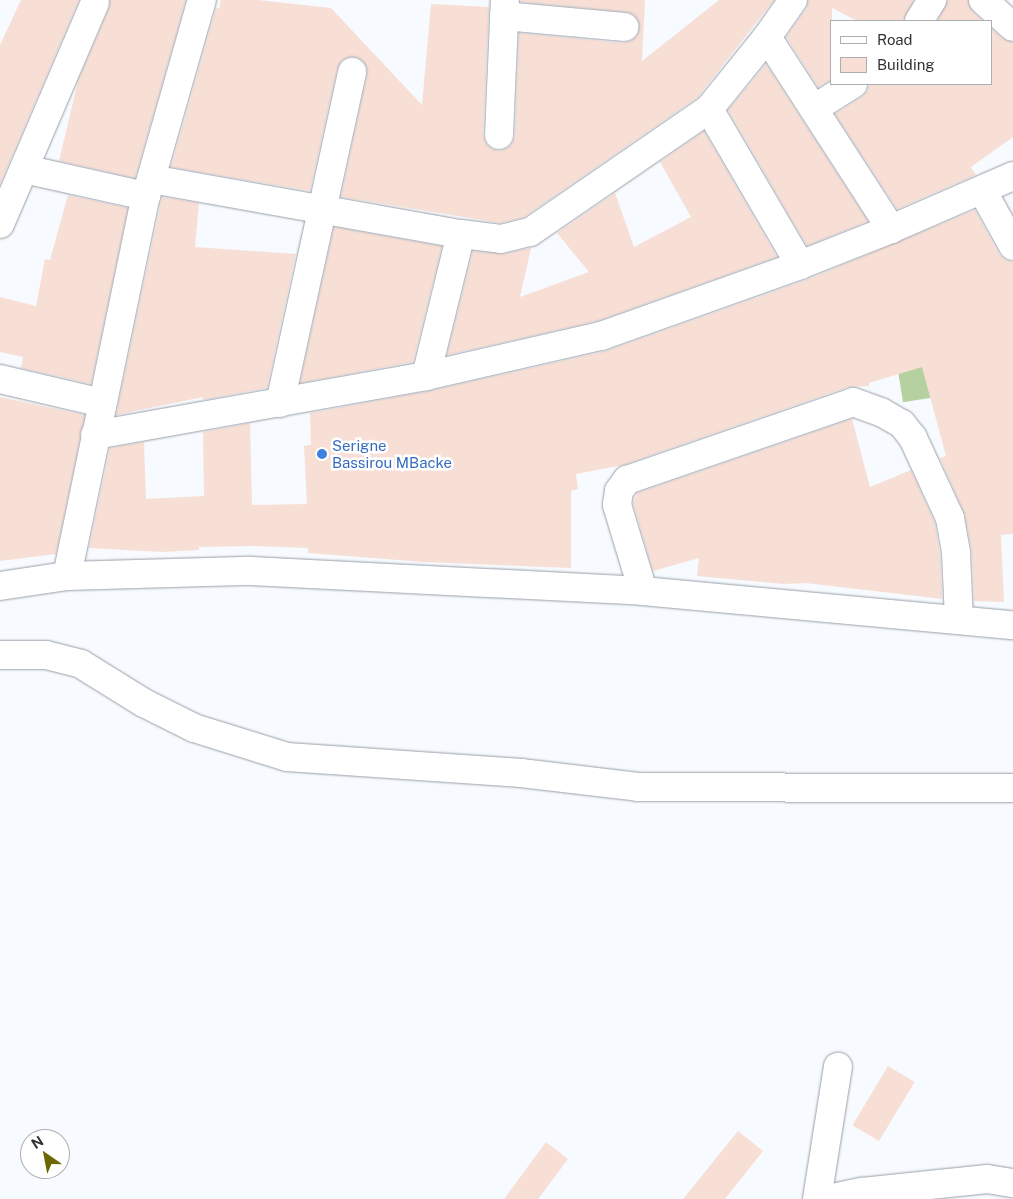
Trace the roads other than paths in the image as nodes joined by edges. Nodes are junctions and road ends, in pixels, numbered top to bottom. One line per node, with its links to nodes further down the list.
1 (202, 0): 18 (street)
2 (793, 0): 10 (street)
3 (932, 0): 7 (street)
4 (983, 0): 9 (street)
5 (95, 2): 16 (street)
6 (504, 8): 8 (street); 15 (street)
7 (920, 20)
8 (624, 27)
9 (1013, 27)
10 (767, 37): 13 (street); 14 (street)
11 (352, 72): 20 (street)
12 (850, 85): 13 (street)
13 (815, 108): 22 (street)
14 (709, 109): 23 (street); 25 (street)
15 (500, 135)
16 (24, 169): 18 (street); 21 (street)
17 (1013, 176): 19 (street)
18 (149, 188): 20 (street); 29 (street)
19 (982, 190): 22 (street); 24 (street)
20 (323, 208): 23 (street); 28 (street)
21 (0, 224)
22 (891, 229): 25 (street)
23 (461, 234): 26 (street)
24 (1013, 246)
25 (800, 265): 26 (street)
26 (426, 376): 28 (street)
27 (0, 379): 29 (street)
28 (280, 402): 30 (street)
29 (102, 403): 30 (street)
30 (95, 435): 31 (street)
31 (67, 576): 32 (street); 33 (street)
32 (0, 586)
33 (644, 590): 34 (street); 34 (street)
34 (959, 620): 35 (street)
35 (1013, 625)
36 (0, 655): 37 (street)
37 (1013, 788)
38 (838, 1067): 40 (street)
39 (1013, 1183): 41 (street)
40 (817, 1199)
41 (828, 1199)

